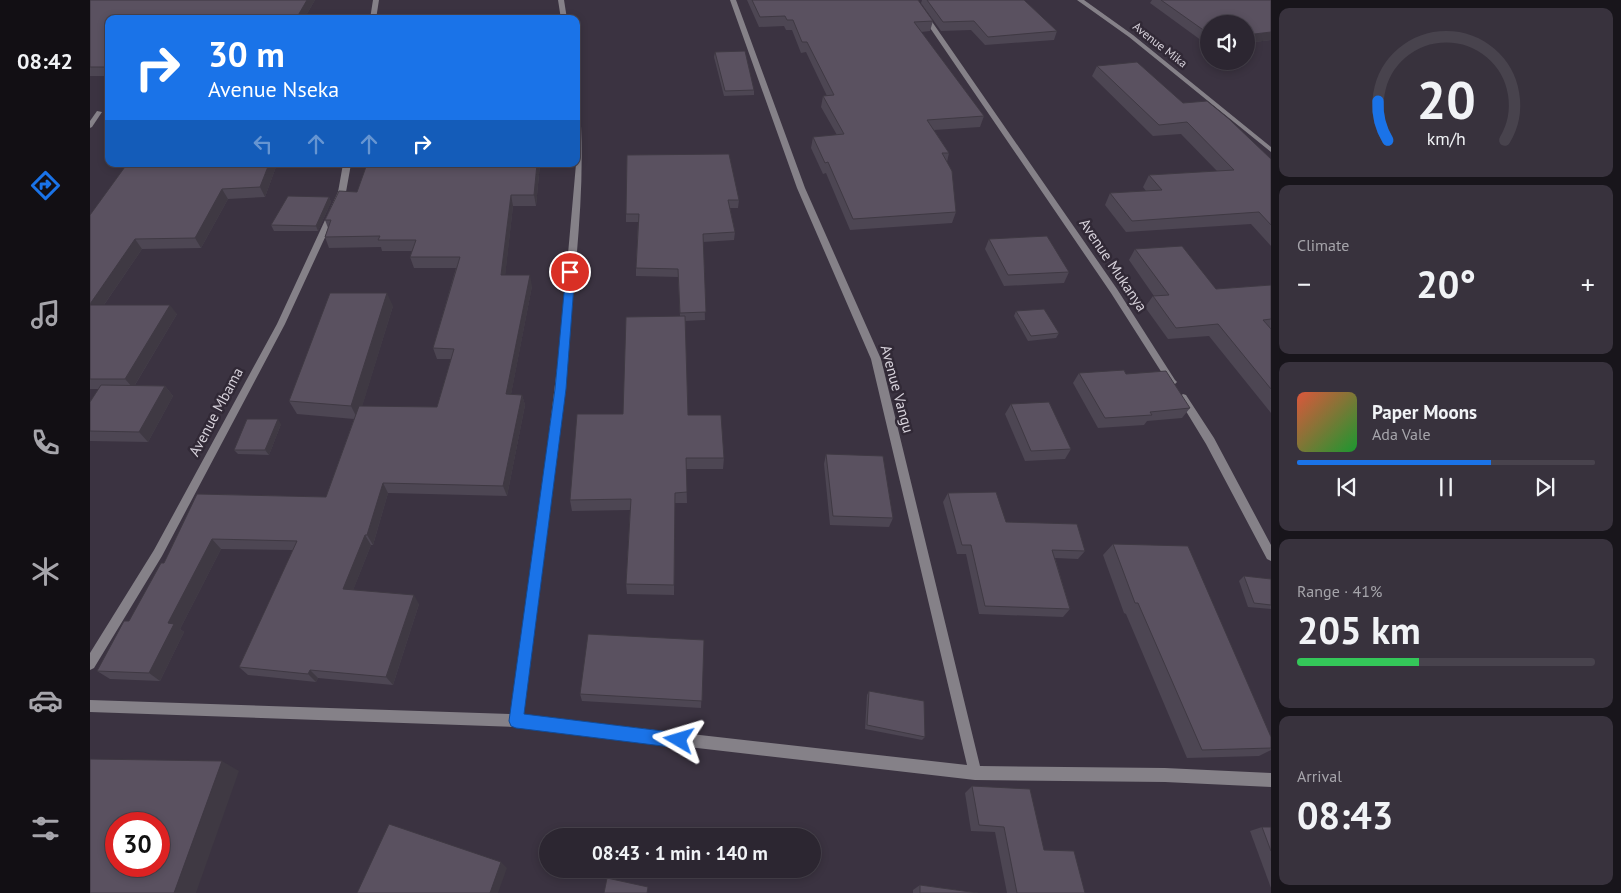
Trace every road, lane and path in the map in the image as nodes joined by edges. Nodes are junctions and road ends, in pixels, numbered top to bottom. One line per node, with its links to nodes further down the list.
1 (376, 0): 6 (street)
2 (561, 0): 7 (street)
3 (733, 0): 17 (street, Avenue Vangu)
4 (914, 0): 13 (street, Avenue Mukanya)
5 (1080, 0): 10 (street, Avenue Mika)
6 (374, 15)
7 (563, 15)
8 (99, 112): 9 (street)
9 (90, 126)
10 (1271, 150)
11 (346, 167): 14 (street, Avenue Mbama)
12 (577, 167): 16 (street)
13 (1271, 556)
14 (90, 664)
15 (90, 706): 16 (street)
16 (516, 721): 17 (street)
17 (975, 773): 18 (street)
18 (1271, 780)

